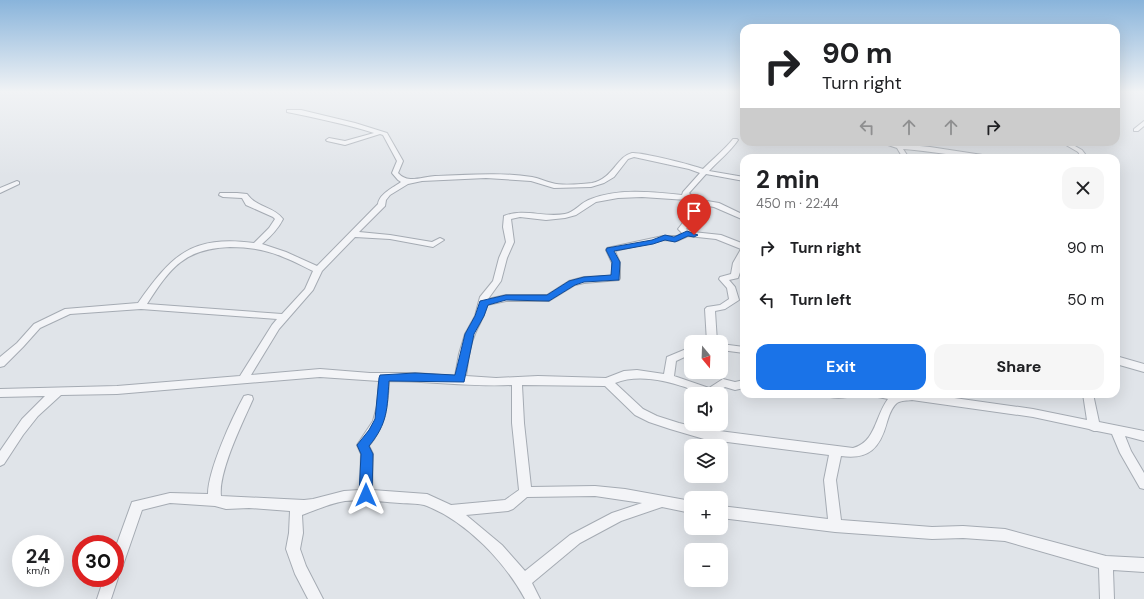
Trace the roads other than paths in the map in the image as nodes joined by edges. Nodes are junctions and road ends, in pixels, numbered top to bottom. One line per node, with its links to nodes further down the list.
1 (332, 120): 4 (street)
2 (1144, 123): 3 (street)
3 (1136, 130)
4 (380, 132): 5 (street); 15 (street)
5 (329, 140)
6 (735, 140): 13 (street)
7 (896, 146): 9 (street)
8 (1071, 146): 12 (street)
9 (899, 147): 10 (street); 11 (street)
10 (903, 154)
11 (963, 154)
12 (1082, 154)
13 (705, 172): 14 (street); 16 (street); 21 (street)
14 (740, 178)
15 (406, 182): 16 (street); 24 (street)
16 (602, 182): 20 (street)
17 (17, 183): 18 (street)
18 (0, 191)
19 (223, 195): 26 (street)
20 (610, 196): 21 (street); 30 (street)
21 (692, 200): 22 (street); 23 (street)
22 (740, 216)
23 (687, 233): 27 (street); 30 (street)
24 (352, 234): 25 (street); 29 (street)
25 (440, 240)
26 (256, 245): 29 (street); 31 (street)
27 (740, 246)
28 (740, 256): 33 (street)
29 (318, 270): 32 (street)
30 (484, 303): 43 (street)
31 (141, 306): 32 (street); 38 (street)
32 (284, 317): 42 (street)
33 (712, 335)
34 (728, 348): 35 (street)
35 (740, 349)
36 (684, 353): 41 (street)
37 (1120, 361): 39 (street)
38 (0, 363)
39 (1144, 368)
40 (384, 378): 42 (street); 43 (street); 60 (street)
41 (669, 378): 45 (street); 46 (street)
42 (243, 380): 47 (street)
43 (460, 380): 44 (street)
44 (517, 381): 45 (street); 59 (street)
45 (607, 382): 56 (street)
46 (740, 385)
47 (61, 390): 48 (street); 57 (street)
48 (0, 393)
49 (898, 398): 56 (street)
50 (927, 398): 53 (street)
51 (1089, 398): 53 (street)
52 (248, 399): 61 (street)
53 (1094, 427): 54 (street)
54 (1117, 432): 55 (street); 58 (street)
55 (1144, 436)
56 (836, 451): 67 (street)
57 (0, 461)
58 (1144, 484)
59 (526, 492): 62 (street); 65 (street)
60 (366, 495): 63 (street); 65 (street)
61 (215, 500): 63 (street); 68 (street)
62 (662, 501): 64 (street); 71 (street)
63 (313, 505): 74 (street)
64 (684, 506)
65 (450, 510): 71 (street)
66 (728, 513): 67 (street)
67 (835, 526): 69 (street)
68 (124, 543)
69 (1106, 563): 70 (street); 76 (street)
70 (1144, 565)
71 (524, 581): 75 (street)
72 (108, 587): 73 (street)
73 (104, 599)
74 (316, 599)
75 (533, 599)
76 (1107, 599)

